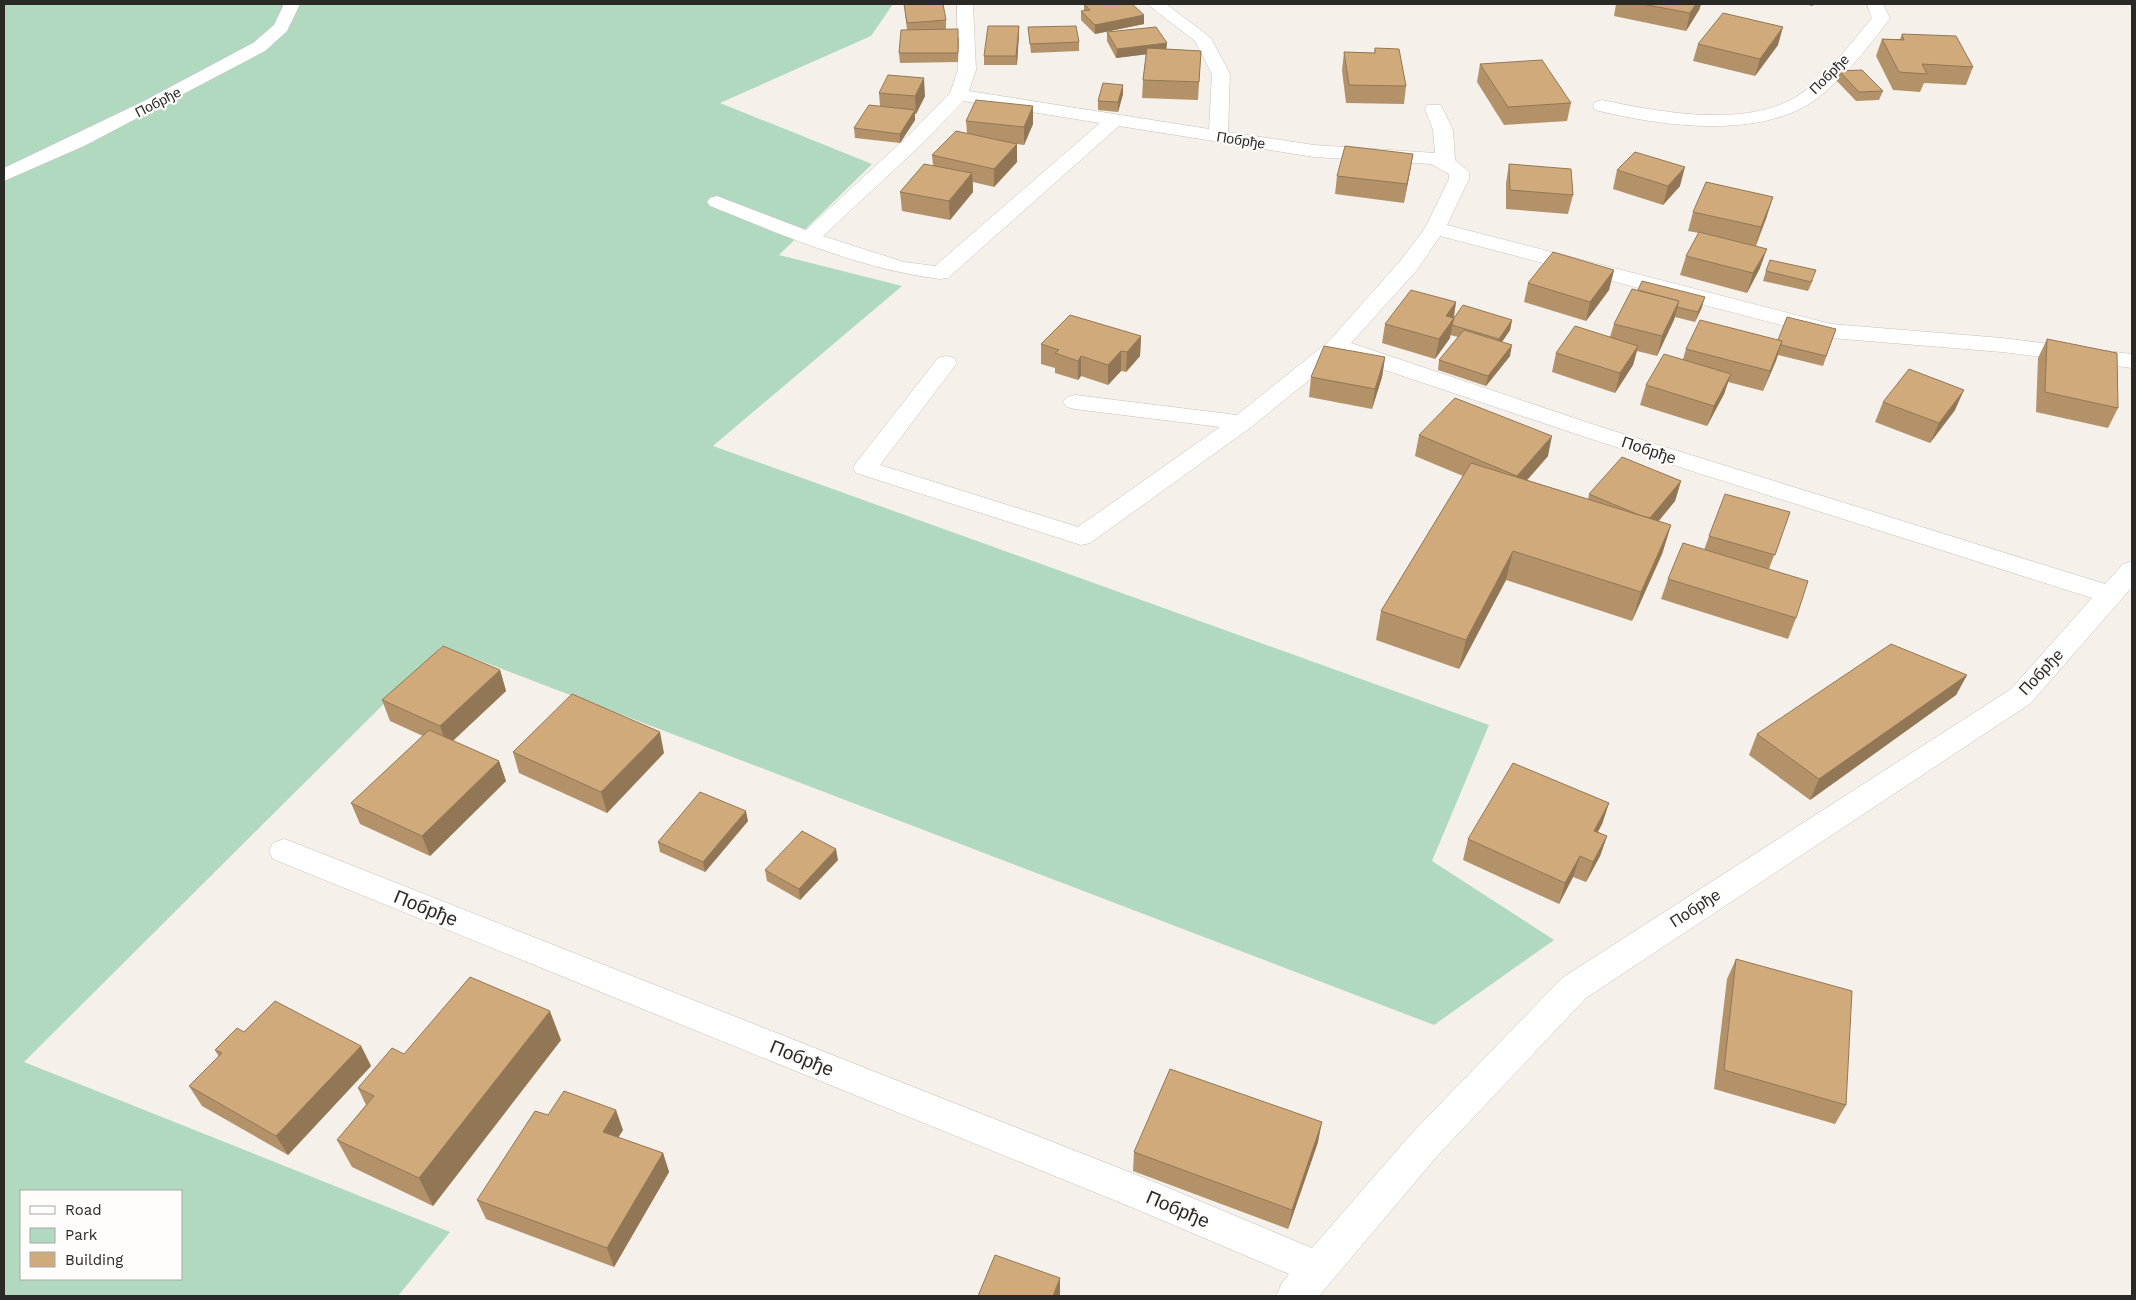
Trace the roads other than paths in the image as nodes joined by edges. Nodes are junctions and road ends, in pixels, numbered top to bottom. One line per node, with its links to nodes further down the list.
1 (292, 4): 11 (street, Побрђе)
2 (965, 4): 5 (street)
3 (1156, 4): 9 (street)
4 (1875, 4): 6 (street, Побрђе)
5 (959, 95): 8 (street, Побрђе); 14 (street)
6 (1602, 106)
7 (1434, 110): 10 (street)
8 (1114, 120): 9 (street, Побрђе); 14 (street)
9 (1218, 136): 10 (street, Побрђе)
10 (1445, 162): 13 (street)
11 (4, 175)
12 (717, 202): 14 (street)
13 (1435, 228): 15 (street); 16 (street)
14 (809, 238)
15 (1337, 346): 19 (street); 21 (street, Побрђе)
16 (2132, 361)
17 (946, 363): 19 (street)
18 (1075, 402): 19 (street)
19 (1242, 423)
20 (2132, 570): 21 (street, Побрђе)
21 (2111, 594): 23 (street, Побрђе)
22 (284, 851): 23 (street, Побрђе)
23 (1318, 1268): 24 (street, Побрђе)
24 (1295, 1296)

